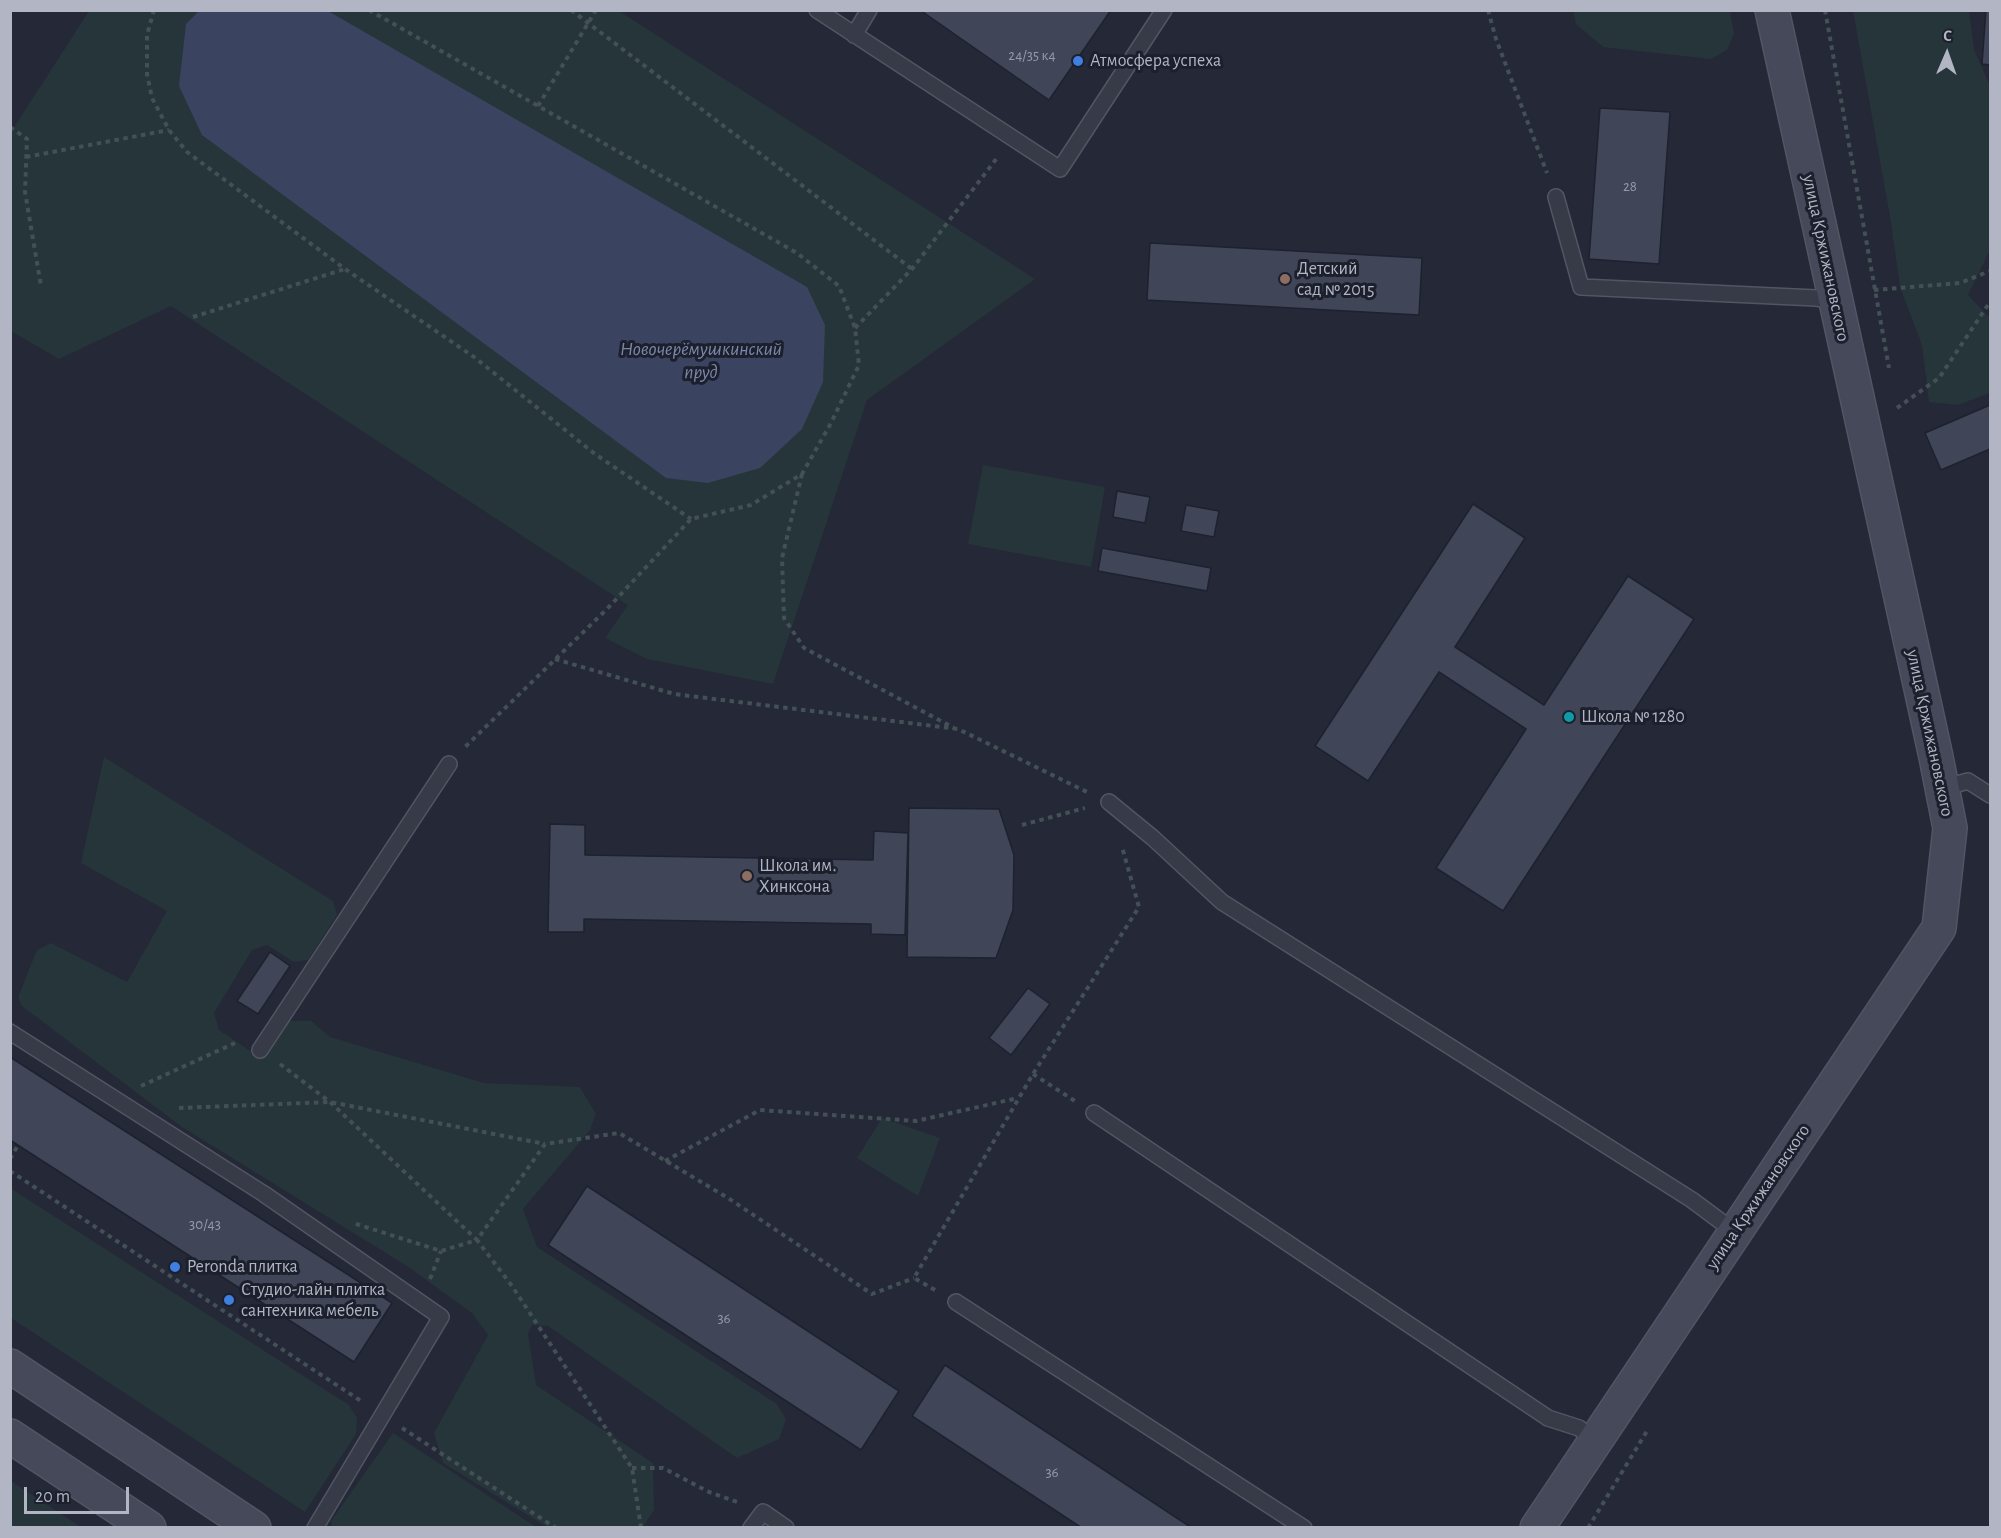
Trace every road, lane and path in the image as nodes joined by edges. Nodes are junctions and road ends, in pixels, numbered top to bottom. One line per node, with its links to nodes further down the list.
1 (154, 10): 16 (path)
2 (369, 10): 11 (path)
3 (571, 10): 12 (path)
4 (596, 10): 12 (path)
5 (817, 10): 13 (lane)
6 (869, 10): 13 (lane)
7 (1164, 10): 17 (lane)
8 (1488, 10): 19 (path)
9 (1772, 10): 25 (street, улица Кржижановского)
10 (1825, 10): 24 (path)
11 (377, 13): 14 (path)
12 (588, 22): 14 (path); 21 (path)
13 (854, 35): 17 (lane)
14 (538, 106): 28 (path)
15 (10, 127): 18 (path)
16 (169, 130): 18 (path); 20 (path)
17 (1011, 138): 21 (path)
18 (26, 157): 23 (path)
19 (1556, 196): 25 (lane)
20 (345, 269): 27 (path); 34 (path)
21 (912, 269): 28 (path)
22 (1990, 271): 24 (path)
23 (41, 286)
24 (1874, 290): 29 (path)
25 (1836, 301): 38 (street, улица Кржижановского)
26 (1990, 302): 31 (path)
27 (193, 317)
28 (855, 328): 33 (path)
29 (1890, 373)
30 (1894, 396): 31 (path)
31 (1897, 408): 32 (path)
32 (1899, 419)
33 (802, 474): 34 (path); 36 (path)
34 (691, 519): 35 (path)
35 (555, 658): 36 (path); 37 (path)
36 (958, 729): 40 (path)
37 (449, 764): 44 (lane)
38 (1943, 788): 39 (lane); 56 (street, улица Кржижановского)
39 (1990, 795)
40 (1109, 802): 41 (path); 45 (path); 56 (lane)
41 (1022, 825)
42 (10, 1032): 46 (lane)
43 (244, 1039): 46 (path)
44 (260, 1050): 48 (path)
45 (1033, 1074): 47 (path); 50 (path)
46 (112, 1098): 49 (lane)
47 (1018, 1098): 54 (path); 59 (path)
48 (330, 1102): 49 (path); 52 (path); 57 (path)
49 (130, 1110): 62 (lane)
50 (1094, 1113): 65 (lane)
51 (18, 1144): 53 (path)
52 (545, 1144): 54 (path); 57 (path)
53 (10, 1159)
54 (665, 1161): 59 (path)
55 (10, 1170): 62 (path)
56 (1735, 1232): 65 (street, улица Кржижановского)
57 (477, 1240): 58 (path); 66 (path)
58 (441, 1251)
59 (914, 1278): 60 (path)
60 (956, 1302): 75 (lane)
61 (10, 1366): 69 (street)
62 (383, 1415): 70 (lane); 71 (path)
63 (1648, 1430): 77 (path)
64 (10, 1436): 68 (street)
65 (1595, 1441): 76 (street, улица Кржижановского)
66 (632, 1468): 67 (path); 72 (path)
67 (763, 1512): 73 (lane); 74 (lane)
68 (133, 1522)
69 (254, 1527)
70 (315, 1527)
71 (556, 1527)
72 (641, 1527)
73 (751, 1527)
74 (786, 1527)
75 (1304, 1527)
76 (1537, 1527)
77 (1588, 1527)

